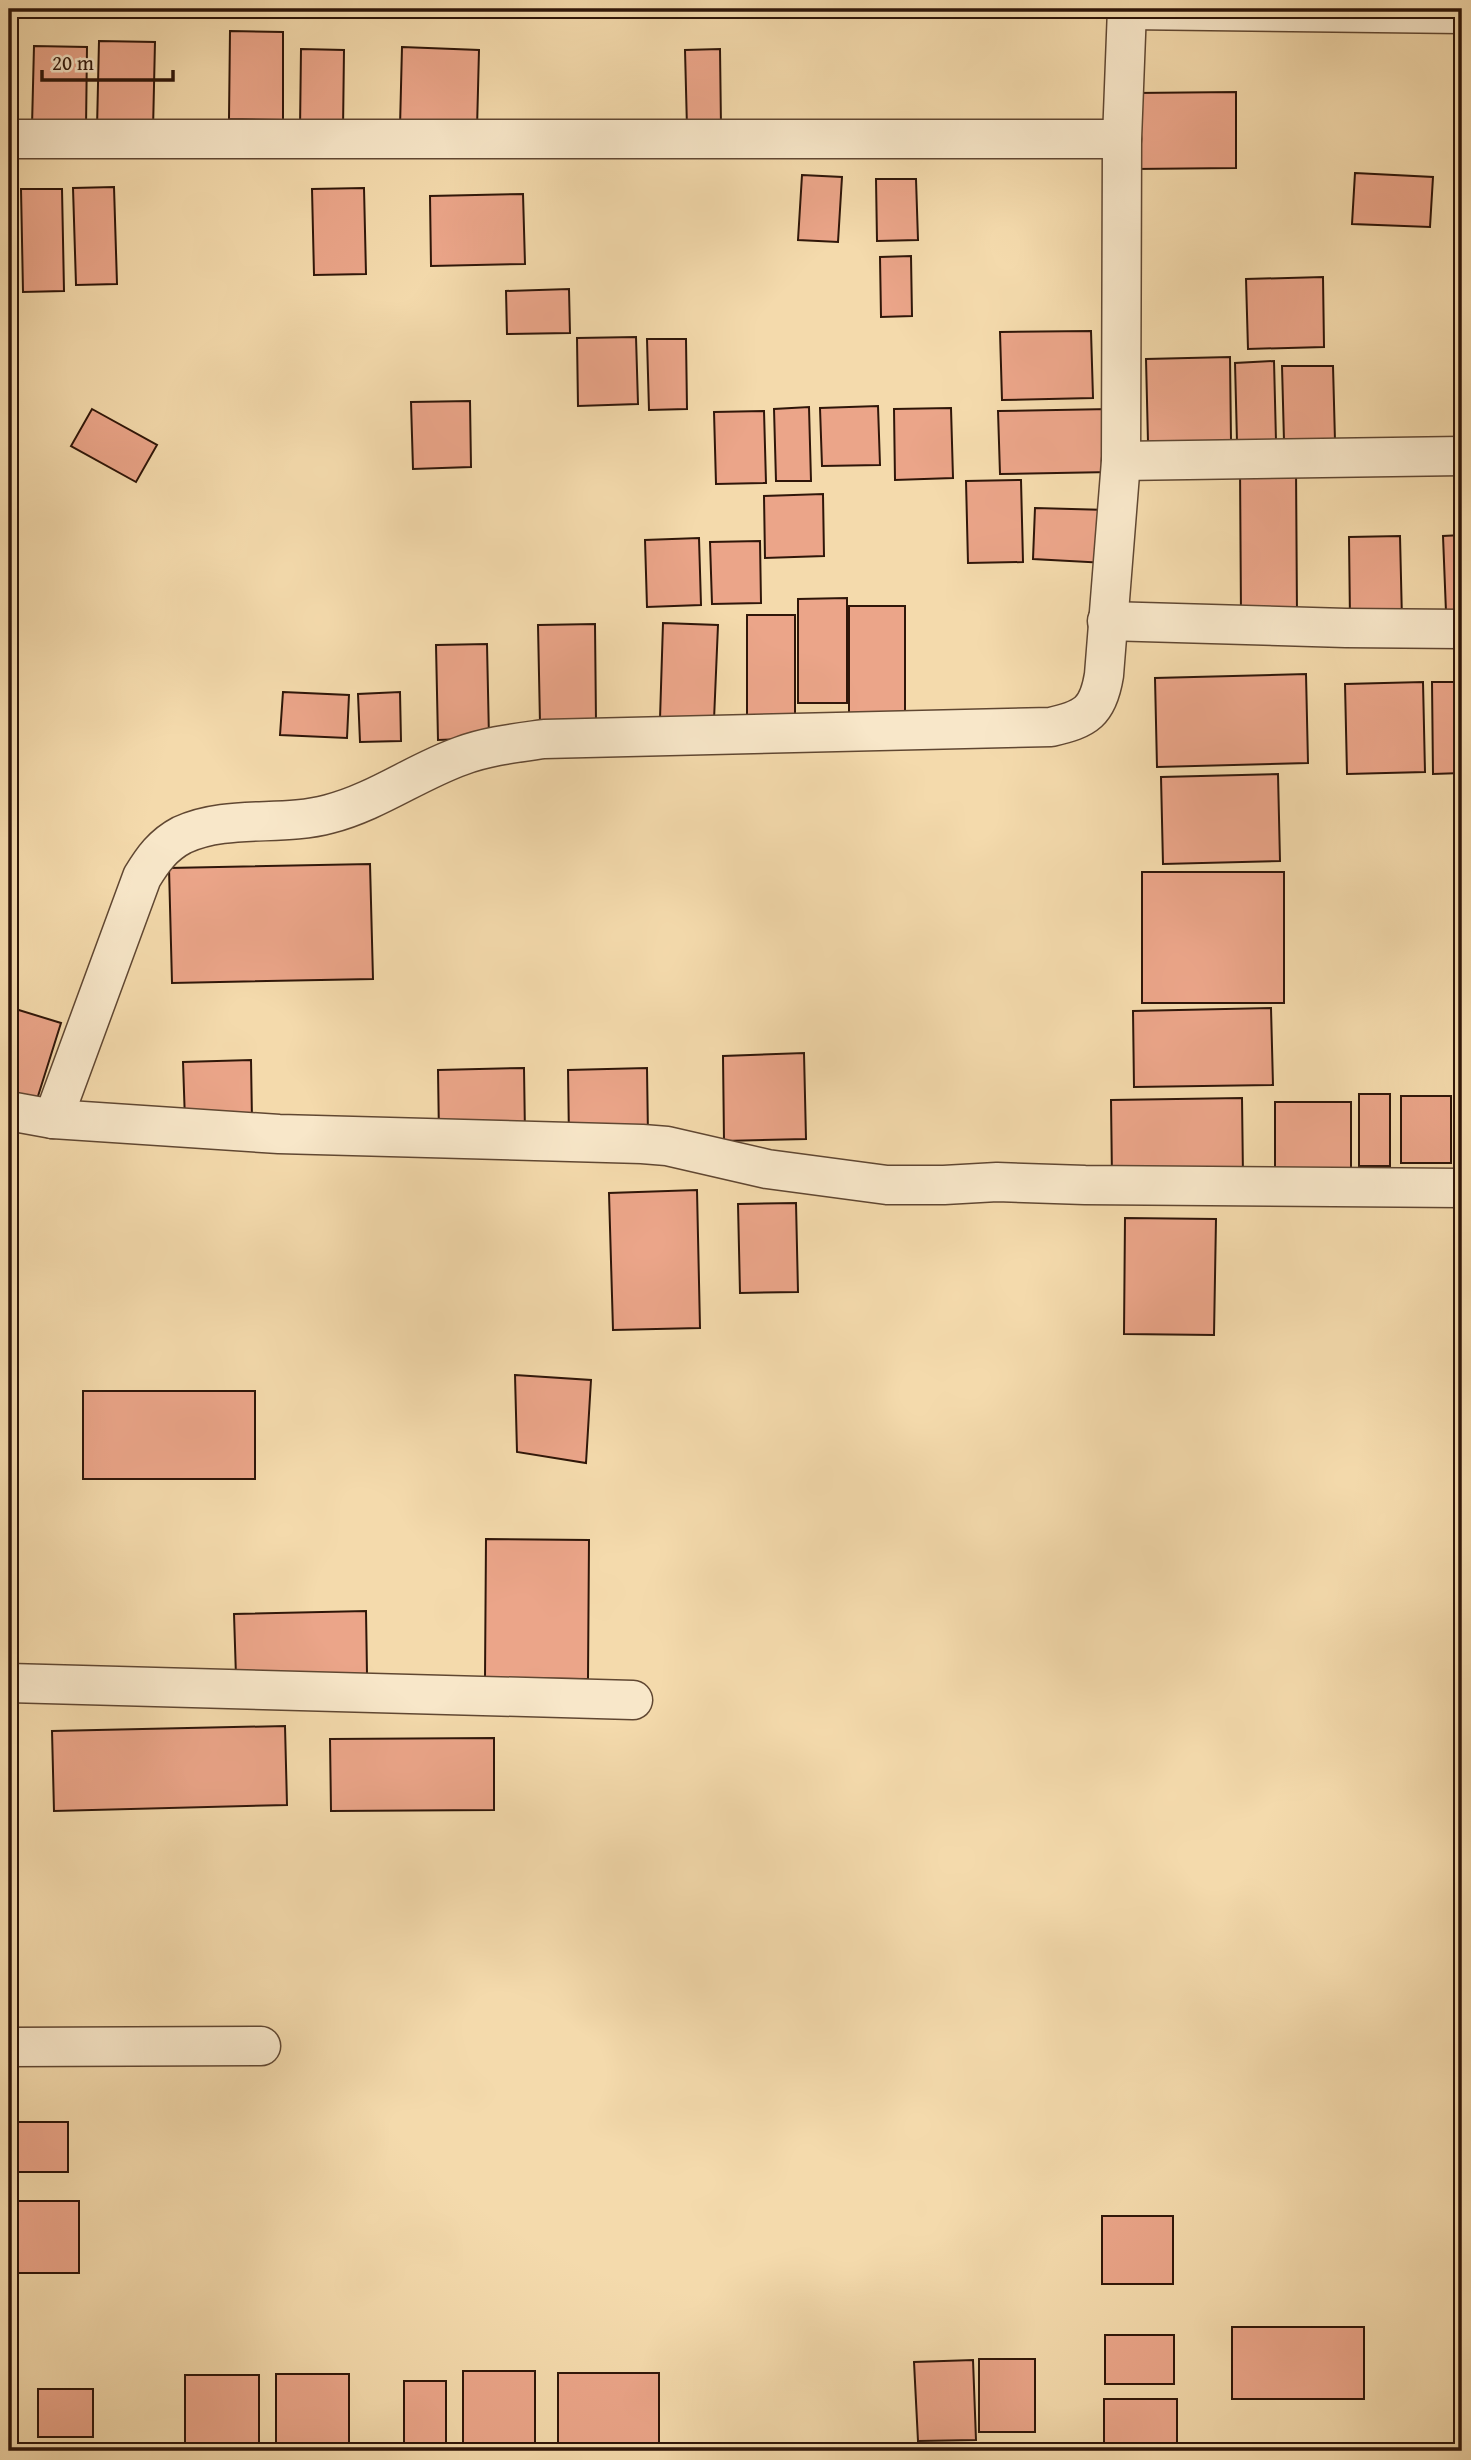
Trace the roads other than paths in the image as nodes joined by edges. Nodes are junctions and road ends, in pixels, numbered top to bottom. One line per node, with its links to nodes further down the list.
1 (1127, 9): 2 (street); 4 (street)
2 (1462, 14)
3 (9, 139): 4 (street)
4 (1122, 139): 6 (street)
5 (1462, 456): 6 (street)
6 (1121, 461): 7 (street)
7 (1107, 621): 8 (street); 10 (street)
8 (1462, 629)
9 (9, 1111): 10 (street)
10 (53, 1119): 11 (street)
11 (1462, 1188)
12 (9, 1683): 13 (street)
13 (633, 1700)
14 (261, 2046): 15 (street)
15 (9, 2047)

